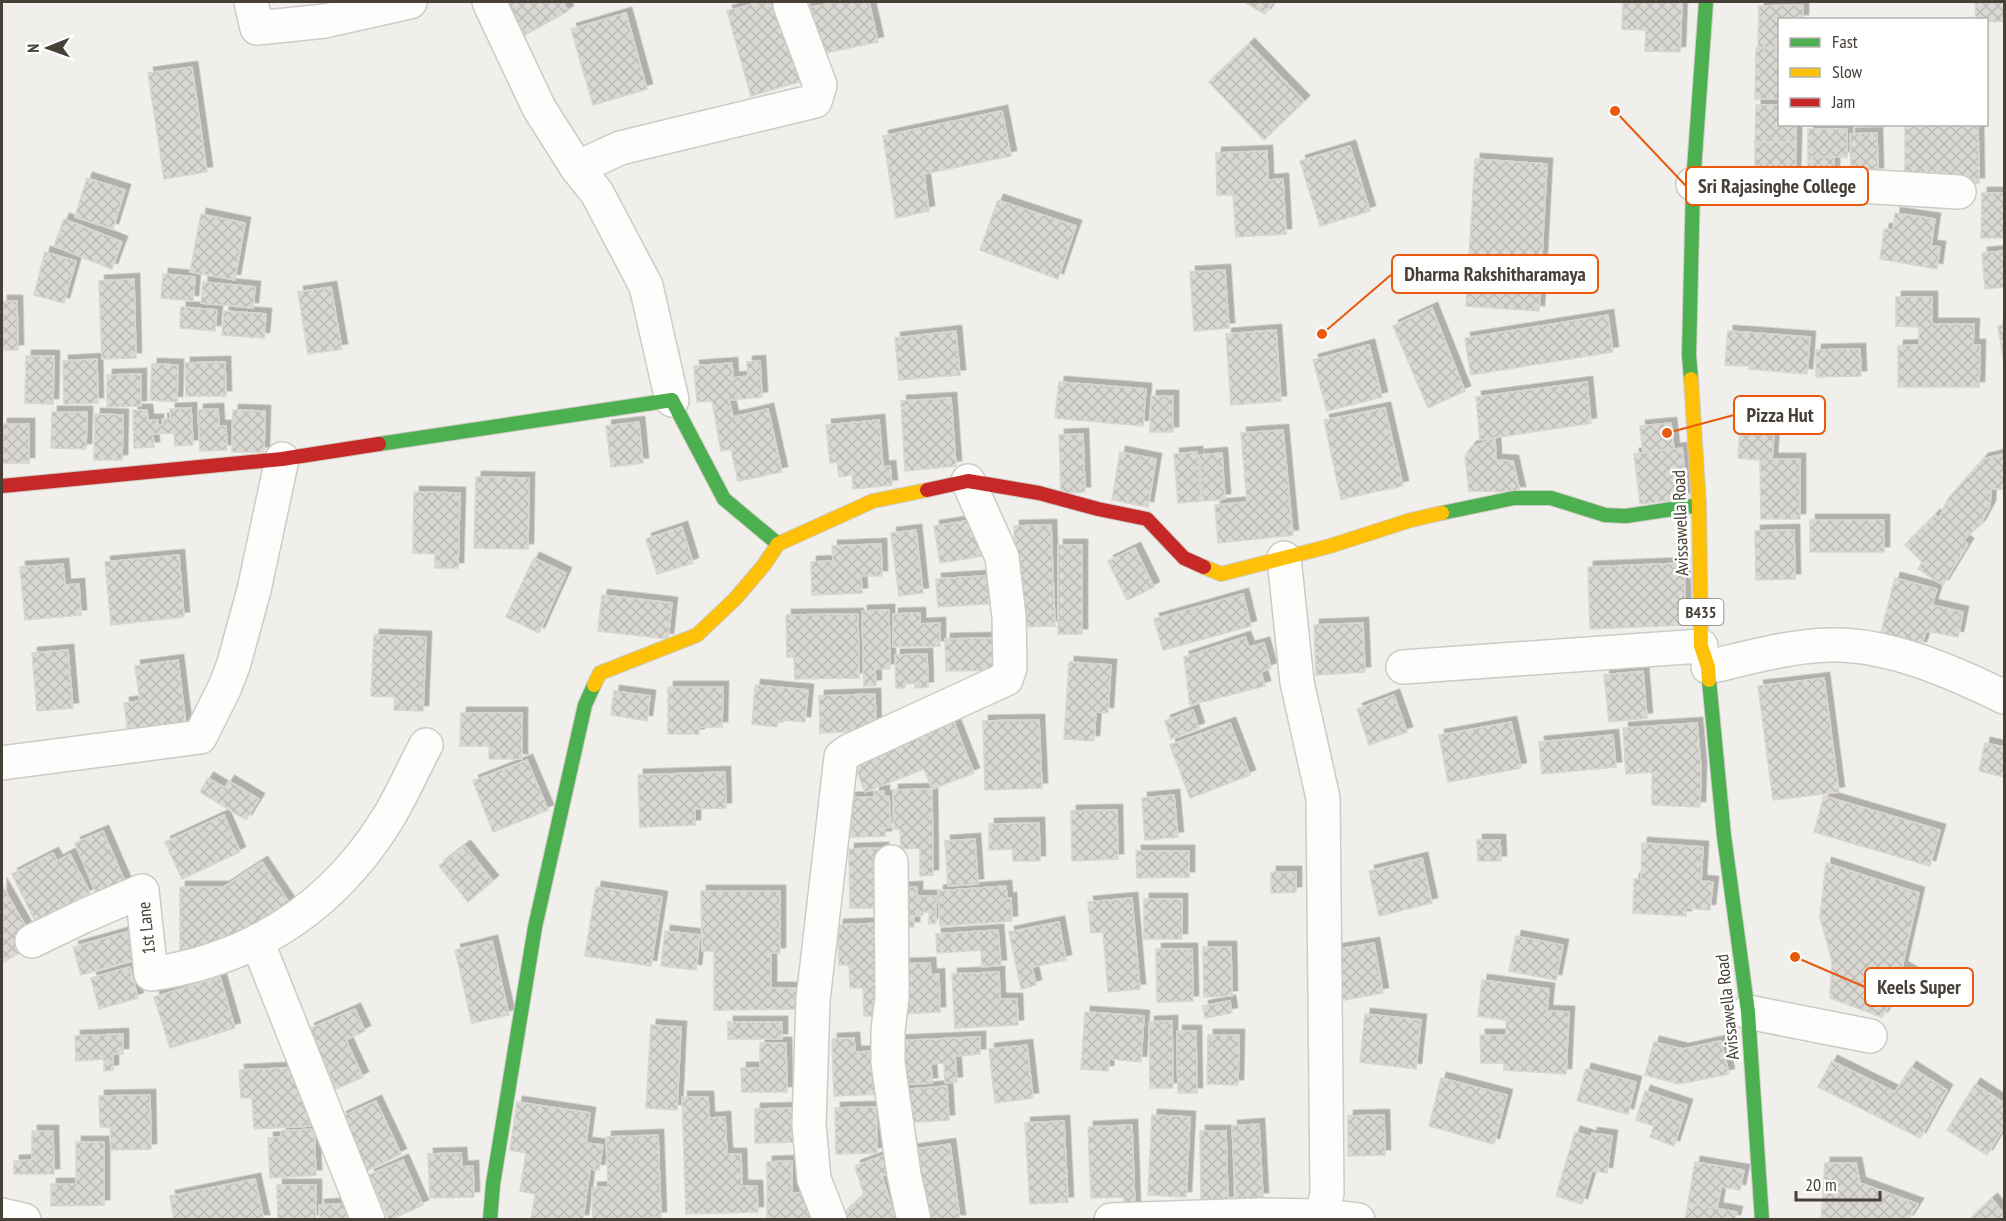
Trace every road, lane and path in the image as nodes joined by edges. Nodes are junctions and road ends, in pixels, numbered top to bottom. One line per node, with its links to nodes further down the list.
1 (251, 2): 2 (street)
2 (410, 2)
3 (489, 2): 6 (street)
4 (1706, 2): 7 (street, Avissawella Road / B435)
5 (790, 5): 6 (street)
6 (577, 168): 9 (street)
7 (1693, 184): 8 (street); 13 (street, Avissawella Road / B435)
8 (1959, 192)
9 (672, 400): 10 (street); 14 (street)
10 (282, 459): 12 (street); 20 (street)
11 (968, 481): 14 (street); 15 (street); 31 (street)
12 (2, 486)
13 (1699, 505): 15 (street); 16 (street, Avissawella Road / B435)
14 (778, 544): 30 (street)
15 (1284, 558): 27 (street)
16 (1704, 656): 17 (street); 18 (street); 24 (street, Avissawella Road / B435)
17 (1403, 667)
18 (2004, 697)
19 (426, 745): 23 (street, 1st Lane)
20 (2, 763)
21 (891, 862): 32 (street)
22 (32, 941): 23 (street, 1st Lane)
23 (257, 941): 29 (street)
24 (1748, 1012): 25 (street); 35 (street, Avissawella Road / B435)
25 (1870, 1036)
26 (2, 1215): 28 (street)
27 (1322, 1216): 33 (street); 34 (street)
28 (24, 1220)
29 (368, 1220)
30 (490, 1220)
31 (830, 1220)
32 (914, 1220)
33 (1111, 1220)
34 (1358, 1220)
35 (1762, 1220)

